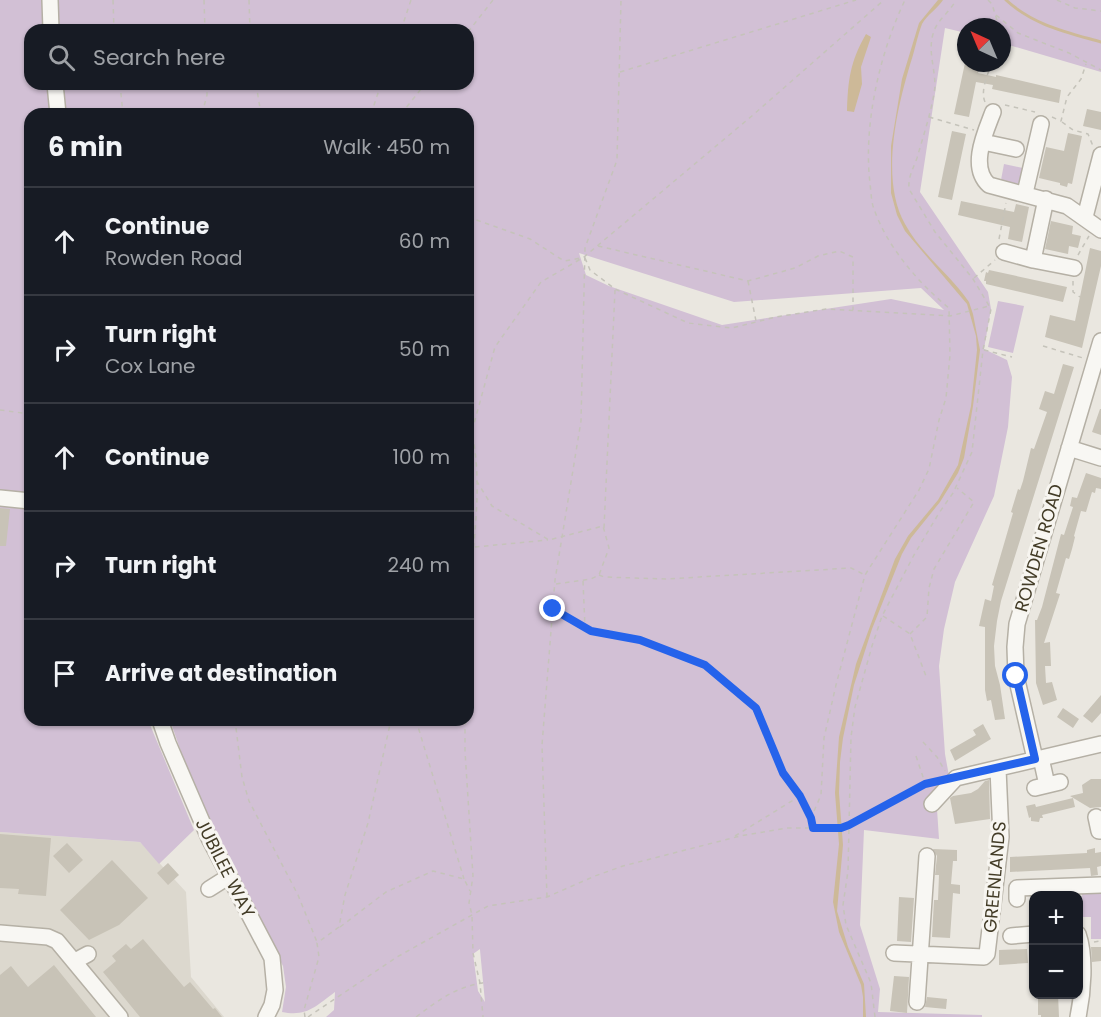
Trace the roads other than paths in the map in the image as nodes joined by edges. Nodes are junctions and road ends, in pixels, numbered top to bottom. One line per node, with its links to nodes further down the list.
1 (50, 0): 2 (street)
2 (51, 24)
3 (56, 90): 4 (street)
4 (57, 108)
5 (999, 108): 7 (street)
6 (1044, 120): 10 (street)
7 (984, 139): 8 (street); 10 (street)
8 (1016, 149)
9 (1098, 150): 12 (street)
10 (1025, 193): 11 (street)
11 (1046, 199): 12 (street); 15 (street)
12 (1085, 217): 13 (street)
13 (1101, 230)
14 (1004, 252): 15 (street)
15 (1033, 260): 16 (street)
16 (1074, 268)
17 (1101, 341): 18 (street, ROWDEN ROAD)
18 (1069, 448): 19 (street); 24 (street, ROWDEN ROAD)
19 (1101, 458)
20 (0, 498): 21 (street)
21 (24, 500)
22 (162, 726): 29 (street, JUBILEE WAY)
23 (1101, 744): 24 (street)
24 (1038, 758): 25 (street); 26 (street, ROWDEN ROAD)
25 (998, 769): 27 (street); 40 (street, GREENLANDS)
26 (1047, 785)
27 (932, 804)
28 (927, 856): 40 (street)
29 (228, 877): 31 (street); 43 (street, JUBILEE WAY)
30 (1101, 885): 32 (street)
31 (209, 889)
32 (1075, 891)
33 (1029, 893): 34 (street)
34 (1017, 894)
35 (0, 933): 42 (street)
36 (1029, 934): 37 (street)
37 (1011, 936)
38 (1081, 945): 44 (street)
39 (894, 953): 40 (street, GREENLANDS)
40 (920, 954): 41 (street)
41 (917, 1002)
42 (120, 1017)
43 (266, 1017)
44 (1078, 1017)

